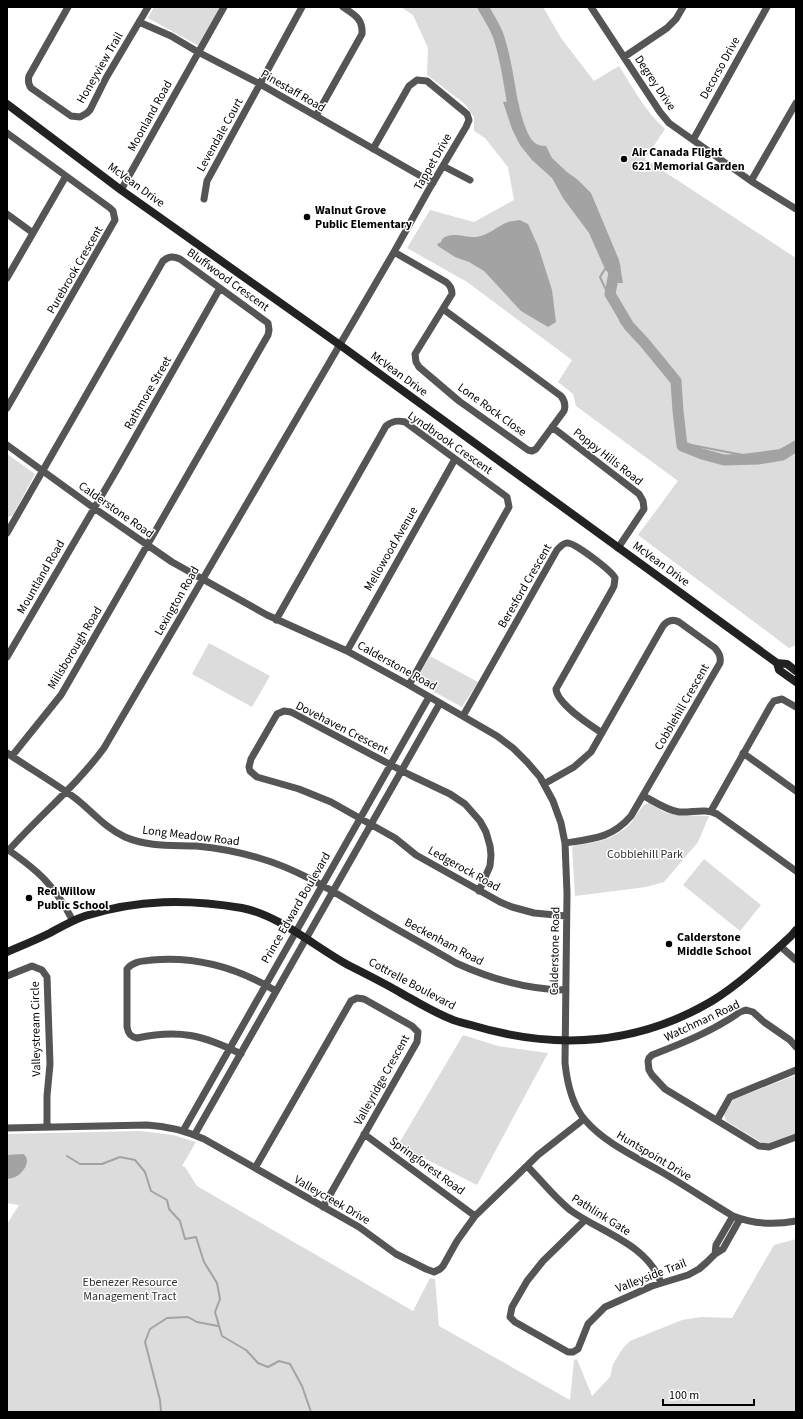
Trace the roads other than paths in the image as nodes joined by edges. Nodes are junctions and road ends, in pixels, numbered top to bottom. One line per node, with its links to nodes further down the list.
1 (68, 7): 9 (street, Honeyview Trail)
2 (148, 7): 9 (street)
3 (224, 7): 10 (street, Moonland Road)
4 (302, 7): 12 (street, Levendale Court)
5 (343, 7): 15 (street)
6 (591, 7): 11 (street, Degrey Drive)
7 (683, 7): 11 (street)
8 (767, 7): 17 (street, Decorso Drive)
9 (139, 22): 10 (street, Pinestaff Road)
10 (198, 52): 12 (street, Pinestaff Road); 24 (street, Moonland Road)
11 (624, 57): 17 (street, Degrey Drive)
12 (260, 84): 15 (street, Pinestaff Road); 25 (street, Levendale Court)
13 (796, 103): 22 (street)
14 (7, 104): 24 (main road, McVean Drive)
15 (316, 116): 18 (street, Pinestaff Road)
16 (7, 133): 20 (street)
17 (693, 140): 22 (street, Degrey Drive)
18 (374, 149): 19 (street, Tappet Drive); 23 (street, Pinestaff Road)
19 (443, 166): 21 (street); 23 (street, Tappet Drive)
20 (66, 176): 28 (street); 34 (street, Purebrook Crescent)
21 (470, 180)
22 (751, 181): 26 (street, Degrey Drive)
23 (433, 183): 29 (street, Tappet Drive)
24 (121, 190): 33 (main road, McVean Drive)
25 (204, 199)
26 (796, 209)
27 (7, 214): 28 (street)
28 (33, 233): 30 (street)
29 (394, 252): 32 (street, Lone Rock Close); 33 (street, Tappet Drive)
30 (7, 278)
31 (220, 288): 38 (street, Bluffwood Crescent); 39 (street, Rathmore Street); 41 (street, Bluffwood Crescent)
32 (443, 309): 35 (street, Lone Rock Close); 35 (street, Lone Rock Close)
33 (340, 345): 42 (main road, McVean Drive); 43 (street, Lexington Road)
34 (7, 408)
35 (552, 428): 42 (street, Poppy Hills Road)
36 (7, 445): 38 (street, Calderstone Road)
37 (455, 459): 44 (street, Lyndbrook Crescent); 45 (street, Mellowood Avenue); 50 (street, Lyndbrook Crescent)
38 (42, 471): 39 (street, Calderstone Road); 40 (street)
39 (94, 508): 41 (street, Calderstone Road); 46 (street, Mountland Road)
40 (8, 528)
41 (147, 546): 43 (street, Calderstone Road); 57 (street, Millsborough Road)
42 (618, 548): 47 (main road, McVean Drive)
43 (203, 580): 44 (street, Calderstone Road); 62 (street, Lexington Road)
44 (276, 620): 45 (street, Calderstone Road)
45 (347, 651): 50 (street, Calderstone Road)
46 (7, 657)
47 (777, 663): 48 (main road, McVean Drive); 49 (main road, McVean Drive)
48 (796, 671)
49 (796, 682)
50 (409, 685): 51 (street, Calderstone Road)
51 (429, 697): 52 (street, Calderstone Road); 58 (street, Prince Edward Boulevard)
52 (440, 703): 54 (street, Calderstone Road); 59 (street, Prince Edward Boulevard)
53 (796, 708): 56 (street)
54 (463, 716): 55 (street, Beresford Crescent); 60 (street, Calderstone Road)
55 (602, 732): 60 (street, Cobblehill Crescent); 63 (street, Cobblehill Crescent)
56 (743, 753): 61 (street); 64 (street)
57 (9, 754): 62 (street, Long Meadow Road)
58 (391, 765): 59 (street); 65 (street, Prince Edward Boulevard); 65 (street, Dovehaven Crescent)
59 (402, 771): 66 (street, Prince Edward Boulevard); 71 (street)
60 (544, 784): 67 (street, Calderstone Road)
61 (796, 791)
62 (66, 792): 68 (street, Lexington Road); 70 (street, Long Meadow Road)
63 (644, 796): 64 (street); 67 (street, Cobblehill Crescent)
64 (711, 811): 69 (street)
65 (360, 818): 66 (street, Ledgerock Road); 70 (street, Prince Edward Boulevard)
66 (372, 824): 71 (street, Ledgerock Road); 72 (street, Prince Edward Boulevard)
67 (565, 843): 73 (street, Calderstone Road)
68 (8, 849): 74 (street)
69 (796, 870)
70 (322, 885): 72 (street, Beckenham Road); 76 (street, Prince Edward Boulevard)
71 (479, 891): 73 (street, Ledgerock Road)
72 (333, 892): 77 (street, Prince Edward Boulevard); 83 (street, Beckenham Road)
73 (566, 916): 83 (street, Calderstone Road)
74 (73, 921): 76 (main road, Cottrelle Boulevard); 79 (main road, Cottrelle Boulevard)
75 (796, 930): 78 (main road, Cottrelle Boulevard)
76 (295, 932): 77 (main road, Cottrelle Boulevard); 82 (street, Prince Edward Boulevard)
77 (306, 940): 84 (street, Prince Edward Boulevard); 85 (main road, Cottrelle Boulevard)
78 (780, 946): 80 (street); 85 (main road, Cottrelle Boulevard)
79 (7, 952)
80 (796, 960)
81 (7, 976): 92 (street, Valleystream Circle)
82 (265, 985): 84 (street); 87 (street, Prince Edward Boulevard); 87 (street)
83 (566, 990): 85 (street, Calderstone Road)
84 (276, 991): 88 (street, Prince Edward Boulevard)
85 (565, 1041): 90 (street, Huntspoint Drive)
86 (796, 1046): 91 (street, Watchman Road)
87 (229, 1048): 88 (street); 94 (street, Prince Edward Boulevard)
88 (241, 1054): 95 (street, Prince Edward Boulevard)
89 (796, 1070): 91 (street)
90 (584, 1119): 98 (street, Valleycreek Drive); 102 (street, Huntspoint Drive)
91 (717, 1120): 97 (street, Watchman Road)
92 (47, 1127): 93 (street, Valleycreek Drive); 94 (street, Valleycreek Drive)
93 (7, 1128)
94 (183, 1131): 95 (street, Valleycreek Drive)
95 (194, 1134): 99 (street, Valleycreek Drive)
96 (364, 1134): 99 (street, Valleyridge Crescent); 100 (street, Valleyridge Crescent); 101 (street, Springforest Road)
97 (796, 1137)
98 (527, 1166): 101 (street, Valleycreek Drive); 104 (street, Pathlink Gate)
99 (256, 1168): 100 (street, Valleycreek Drive)
100 (323, 1207): 101 (street, Valleycreek Drive)
101 (475, 1216)
102 (733, 1216): 103 (street, Huntspoint Drive); 106 (street, Valleyside Trail)
103 (740, 1219): 105 (street, Huntspoint Drive); 106 (street, Valleyside Trail)
104 (585, 1220): 107 (street, Pathlink Gate); 107 (street, Valleyside Trail)
105 (796, 1221)
106 (715, 1254): 107 (street, Valleyside Trail)
107 (662, 1283)

